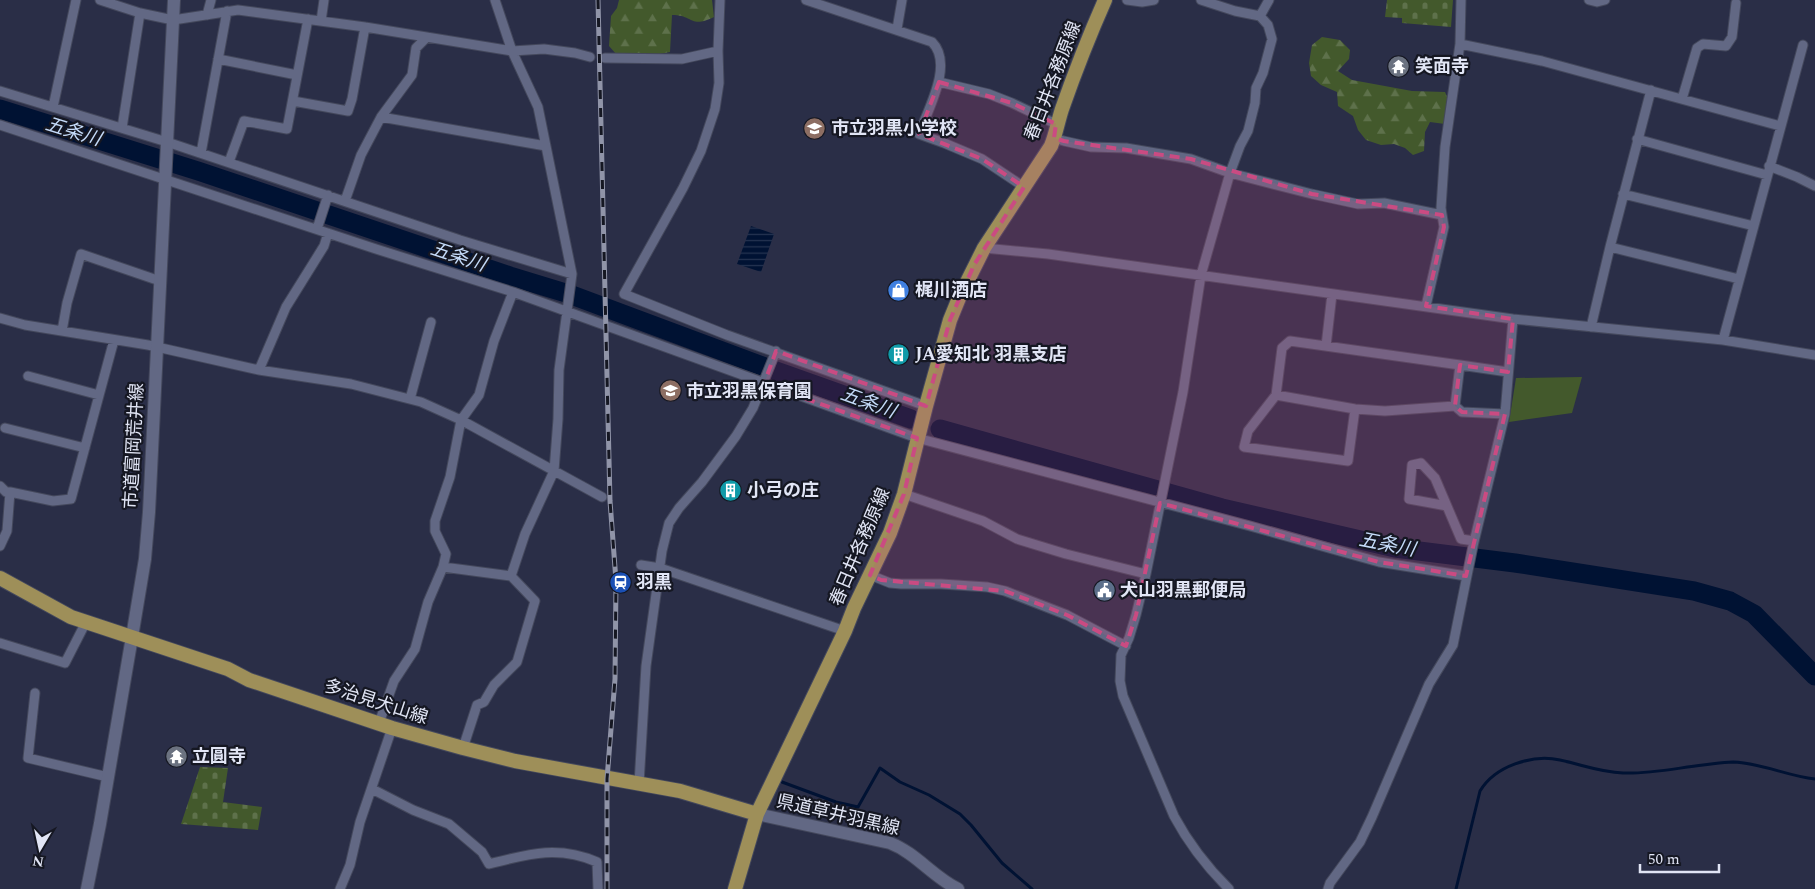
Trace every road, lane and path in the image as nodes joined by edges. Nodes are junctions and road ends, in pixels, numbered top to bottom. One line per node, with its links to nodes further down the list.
1 (76, 0): 42 (street)
2 (100, 0): 20 (street)
3 (174, 0): 24 (street, 市道富岡荒井線)
4 (211, 0): 21 (street)
5 (324, 0): 25 (street)
6 (495, 0): 31 (street)
7 (720, 0): 32 (street)
8 (806, 0): 27 (street)
9 (902, 0): 27 (street)
10 (1105, 0): 47 (main road, 春日井各務原線)
11 (1127, 0): 12 (street)
12 (1154, 0)
13 (1201, 0): 22 (street)
14 (1269, 0): 22 (street)
15 (1461, 0): 29 (street)
16 (1590, 0): 17 (street)
17 (1605, 0)
18 (1736, 3): 40 (street)
19 (227, 11): 21 (street); 23 (street); 35 (street)
20 (140, 13): 24 (street); 46 (street)
21 (207, 15): 24 (street)
22 (1260, 16): 54 (street)
23 (308, 19): 25 (street); 36 (street)
24 (173, 20): 49 (street, 市道富岡荒井線)
25 (321, 21): 26 (street)
26 (365, 27): 28 (street); 41 (street)
27 (897, 29): 37 (street)
28 (427, 37): 31 (street); 43 (street)
29 (1460, 44): 38 (street); 61 (street)
30 (1803, 45): 45 (street)
31 (512, 51): 33 (street); 50 (street)
32 (718, 51): 34 (street); 84 (street)
33 (590, 57)
34 (604, 58)
35 (218, 59): 36 (street); 51 (street)
36 (297, 75): 41 (street)
37 (939, 82): 47 (street); 57 (street)
38 (1650, 90): 40 (street); 48 (street)
39 (0, 91): 42 (street)
40 (1682, 99): 45 (street)
41 (293, 101): 52 (street)
42 (52, 107): 46 (street)
43 (381, 117): 50 (street); 60 (street)
44 (0, 125): 55 (street)
45 (1780, 126): 53 (street)
46 (122, 128): 49 (street)
47 (1055, 131): 54 (street); 57 (main road, 春日井各務原線)
48 (1637, 139): 53 (street); 58 (street)
49 (168, 142): 51 (street); 55 (street, 市道富岡荒井線)
50 (546, 146): 68 (street)
51 (201, 153): 52 (street)
52 (229, 162): 59 (street)
53 (1768, 171): 56 (street); 62 (street)
54 (1230, 173): 61 (street); 67 (street)
55 (166, 179): 63 (street); 70 (street, 市道富岡荒井線)
56 (1815, 186)
57 (1024, 187): 66 (main road, 春日井各務原線)
58 (1623, 194): 62 (street); 65 (street)
59 (328, 195): 60 (street); 63 (street)
60 (345, 201): 68 (street)
61 (1442, 215): 73 (street)
62 (1754, 226): 69 (street)
63 (317, 229): 64 (street)
64 (328, 233): 71 (street); 87 (street)
65 (1610, 247): 69 (street); 78 (street)
66 (984, 248): 67 (street); 94 (main road, 春日井各務原線)
67 (1201, 275): 72 (street); 107 (street)
68 (572, 277): 74 (street)
69 (1739, 279): 81 (street)
70 (160, 281): 79 (street); 83 (street, 市道富岡荒井線)
71 (513, 292): 74 (street); 98 (street)
72 (1332, 294): 73 (street); 82 (street)
73 (1426, 306): 76 (street)
74 (566, 310): 90 (street); 102 (street)
75 (0, 318): 79 (street)
76 (1513, 319): 78 (street); 88 (street)
77 (431, 322): 93 (street)
78 (1591, 327): 81 (street)
79 (62, 331): 80 (street)
80 (114, 340): 83 (street); 91 (street)
81 (1723, 340): 85 (street)
82 (1326, 346): 86 (street); 92 (street)
83 (157, 348): 87 (street); 121 (street, 市道富岡荒井線)
84 (776, 351): 90 (street); 94 (street)
85 (1815, 355)
86 (1460, 366): 88 (street); 95 (street)
87 (259, 370): 93 (street)
88 (1508, 372): 97 (street)
89 (28, 376): 91 (street)
90 (764, 382): 100 (street); 113 (street)
91 (100, 395): 101 (street)
92 (1276, 396): 96 (street); 96 (street)
93 (410, 399): 98 (street)
94 (926, 406): 100 (main road, 春日井各務原線)
95 (1455, 406): 96 (street); 97 (street)
96 (1356, 409)
97 (1505, 414): 109 (street)
98 (461, 420): 102 (street); 112 (street)
99 (4, 428): 101 (street)
100 (917, 438): 105 (main road, 春日井各務原線); 107 (street)
101 (85, 448): 104 (street)
102 (554, 471): 106 (street); 117 (street)
103 (0, 486): 104 (street)
104 (10, 492): 110 (street)
105 (904, 494): 115 (street); 116 (main road, 春日井各務原線)
106 (602, 497)
107 (1160, 503): 114 (street); 115 (street)
108 (1447, 506): 108 (street); 109 (street)
109 (1473, 543): 114 (street)
110 (0, 546)
111 (641, 565): 113 (street)
112 (443, 567): 117 (street); 125 (street)
113 (660, 568): 120 (street); 129 (street)
114 (1467, 572): 138 (street)
115 (1146, 574): 123 (street)
116 (870, 575): 120 (main road, 春日井各務原線); 123 (street)
117 (511, 576): 127 (street)
118 (0, 579): 119 (main road, 多治見犬山線)
119 (86, 622): 121 (main road, 多治見犬山線); 122 (street)
120 (845, 631): 131 (main road, 春日井各務原線)
121 (132, 637): 125 (main road, 多治見犬山線); 128 (street, 市道富岡荒井線)
122 (0, 643)
123 (1126, 646): 137 (street)
124 (35, 693): 128 (street)
125 (378, 723): 126 (main road, 多治見犬山線)
126 (392, 728): 127 (main road, 多治見犬山線); 130 (street)
127 (463, 748): 129 (main road, 多治見犬山線)
128 (108, 777): 132 (street, 市道富岡荒井線)
129 (639, 784): 131 (main road, 多治見犬山線)
130 (372, 789): 133 (street); 134 (street)
131 (757, 814): 135 (main road, 春日井各務原線); 136 (street, 県道草井羽黒線)
132 (87, 889)
133 (340, 889)
134 (598, 889)
135 (735, 889)
136 (958, 889)
137 (1229, 889)
138 (1328, 889)

